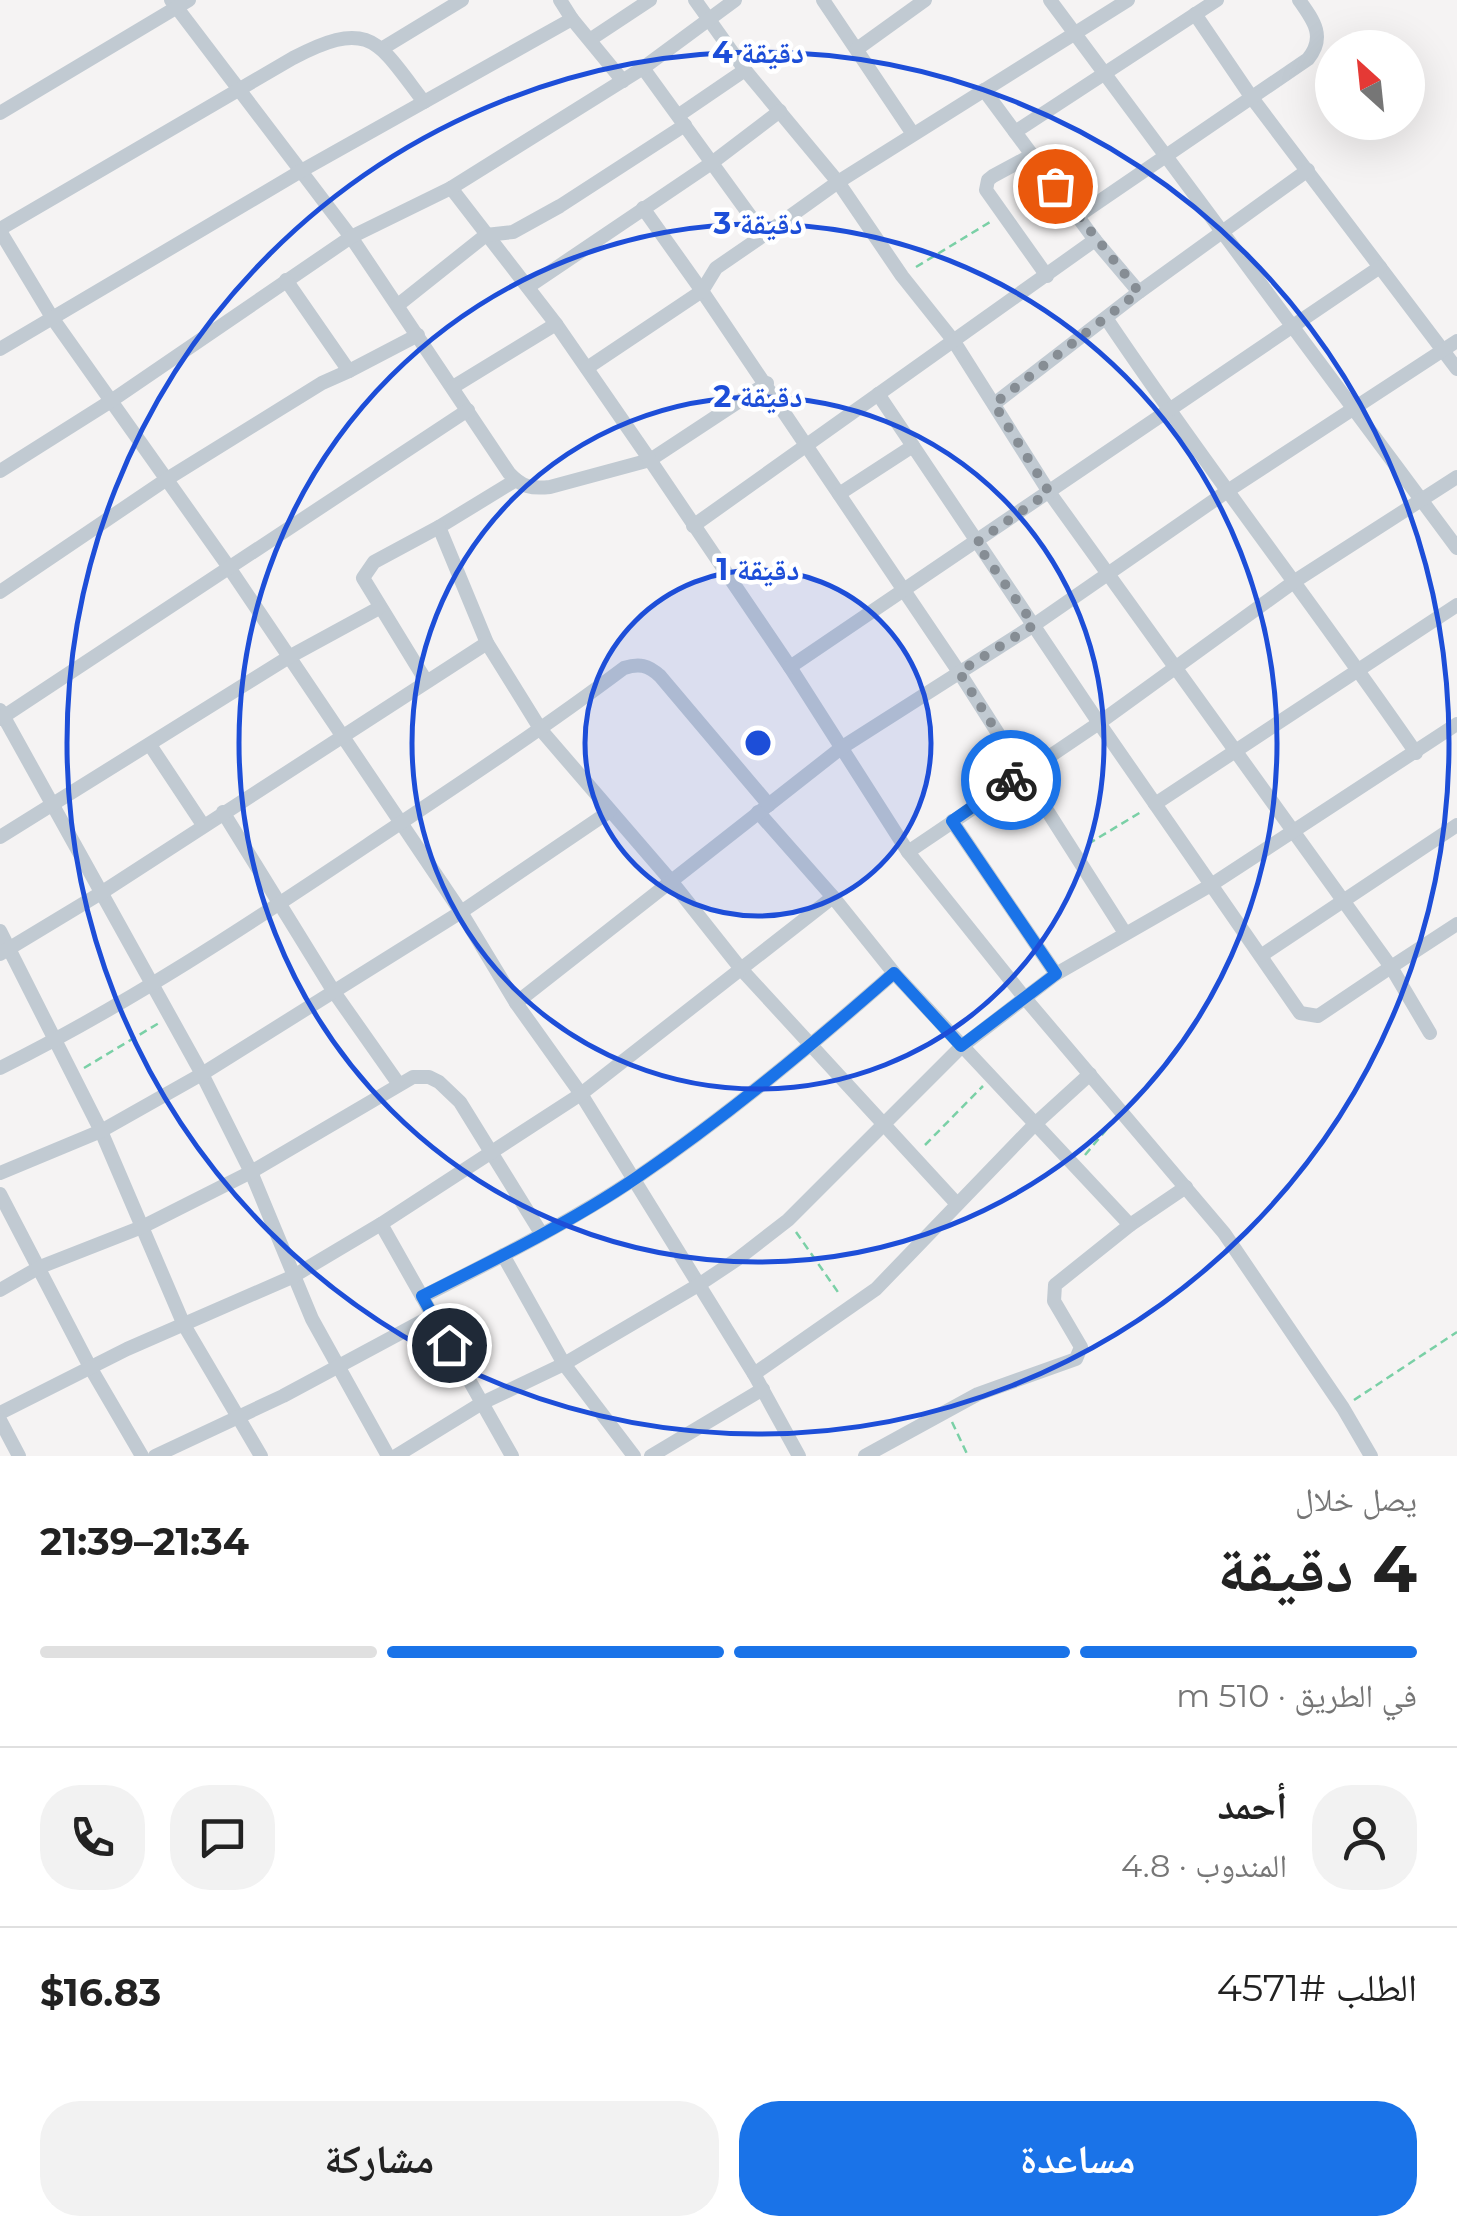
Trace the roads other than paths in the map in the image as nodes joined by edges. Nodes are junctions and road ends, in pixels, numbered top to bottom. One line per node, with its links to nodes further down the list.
1 (462, 0): 18 (street)
2 (560, 0): 14 (street)
3 (650, 0): 17 (street)
4 (695, 0): 15 (street)
5 (735, 0): 15 (street)
6 (823, 0): 19 (street)
7 (924, 0): 19 (street)
8 (1050, 0): 16 (street)
9 (1128, 0): 16 (street)
10 (1217, 0): 13 (street)
11 (1300, 0): 26 (street)
12 (179, 2): 24 (street); 29 (street)
13 (1195, 14): 22 (street); 26 (street)
14 (572, 19): 17 (street); 27 (street)
15 (709, 19): 20 (street); 21 (street)
16 (1074, 31): 22 (street); 25 (street)
17 (592, 39): 23 (street)
18 (383, 48): 24 (street); 27 (street)
19 (857, 48): 32 (street)
20 (643, 68): 23 (street); 30 (street)
21 (745, 70): 28 (street); 30 (street)
22 (1107, 74): 31 (street); 34 (street)
23 (623, 81): 39 (street)
24 (239, 90): 37 (street); 42 (street)
25 (984, 90): 31 (street); 32 (street)
26 (1252, 98): 34 (street); 36 (street)
27 (424, 102): 37 (street)
28 (780, 111): 35 (street); 38 (street)
29 (0, 112)
30 (682, 120): 35 (street); 44 (street)
31 (1015, 132): 33 (street)
32 (913, 134): 38 (street)
33 (1032, 155): 41 (street); 49 (street)
34 (1168, 156): 41 (street); 43 (street)
35 (712, 162): 40 (street); 45 (street)
36 (1308, 170): 43 (street); 48 (street)
37 (301, 171): 46 (street); 55 (street)
38 (838, 182): 45 (street); 60 (street)
39 (451, 188): 44 (street); 46 (street)
40 (643, 208): 51 (street); 52 (street)
41 (1078, 216): 47 (street)
42 (0, 230): 55 (street)
43 (1223, 230): 53 (street); 58 (street)
44 (486, 234): 51 (street); 54 (street)
45 (764, 235): 52 (street)
46 (351, 236): 50 (street); 54 (street)
47 (1095, 240): 49 (street); 53 (street)
48 (1380, 267): 58 (street); 63 (street)
49 (1046, 276): 60 (street)
50 (286, 280): 66 (street); 70 (street)
51 (528, 287): 57 (street)
52 (702, 291): 64 (street); 67 (street)
53 (1139, 292): 56 (street)
54 (398, 305): 59 (street)
55 (53, 318): 62 (street); 70 (street)
56 (1106, 318): 71 (street); 72 (street)
57 (556, 324): 64 (street); 68 (street)
58 (1290, 325): 72 (street); 73 (street)
59 (418, 335): 66 (street); 68 (street)
60 (953, 340): 69 (street); 71 (street)
61 (1457, 340): 63 (street)
62 (0, 349)
63 (1443, 350): 65 (street); 73 (street)
64 (587, 368): 77 (street)
65 (1457, 370)
66 (349, 371): 79 (street)
67 (767, 384): 75 (street); 77 (street)
68 (453, 387): 74 (street)
69 (878, 394): 75 (street); 76 (street)
70 (111, 401): 78 (street); 79 (street)
71 (994, 404): 83 (street)
72 (1167, 409): 82 (street); 83 (street)
73 (1352, 409): 82 (street); 85 (street)
74 (468, 410): 81 (street); 90 (street)
75 (805, 445): 84 (street); 87 (street)
76 (913, 446): 84 (street); 88 (street)
77 (650, 460): 81 (street); 87 (street)
78 (0, 472)
79 (167, 478): 90 (street); 94 (street)
80 (1457, 478): 85 (street)
81 (516, 480): 86 (street)
82 (1228, 490): 91 (street); 92 (street)
83 (1049, 492): 88 (street); 91 (street)
84 (839, 494): 93 (street)
85 (1419, 501): 89 (street); 92 (street)
86 (439, 526): 96 (street); 98 (street)
87 (693, 526): 100 (street)
88 (976, 543): 93 (street); 97 (street)
89 (1457, 548)
90 (228, 566): 99 (street); 105 (street)
91 (1110, 574): 97 (street); 101 (street)
92 (1295, 581): 101 (street); 102 (street)
93 (904, 591): 100 (street); 103 (street)
94 (0, 592)
95 (1457, 606): 102 (street)
96 (379, 608): 99 (street); 104 (street)
97 (1034, 625): 103 (street); 106 (street)
98 (488, 643): 104 (street); 108 (street)
99 (289, 657): 109 (street); 110 (street)
100 (790, 667): 111 (street)
101 (1177, 668): 106 (street); 112 (street)
102 (1358, 669): 112 (street); 113 (street)
103 (959, 672): 111 (street); 114 (street)
104 (426, 681): 109 (street)
105 (1, 715): 116 (street)
106 (1099, 723): 114 (street); 115 (street)
107 (1457, 724): 113 (street)
108 (541, 730): 117 (street); 118 (street); 121 (street)
109 (343, 738): 119 (street); 121 (street)
110 (150, 744): 116 (street); 122 (street)
111 (841, 748): 117 (street); 126 (street)
112 (1234, 752): 115 (street); 124 (street)
113 (1416, 753): 124 (street)
114 (1022, 772): 120 (street); 136 (street)
115 (1155, 804): 128 (street)
116 (55, 806): 125 (street); 129 (street)
117 (764, 809): 127 (street); 130 (street)
118 (610, 811): 127 (street); 133 (street)
119 (223, 812): 122 (street); 132 (street)
120 (952, 821): 126 (street); 142 (street)
121 (402, 822): 132 (street); 133 (street)
122 (203, 825): 129 (street)
123 (1457, 825): 131 (street)
124 (1291, 831): 128 (street); 131 (street)
125 (0, 837)
126 (908, 852): 145 (street)
127 (672, 882): 140 (street); 146 (street)
128 (1211, 884): 136 (street); 138 (street)
129 (101, 893): 137 (street); 143 (street)
130 (834, 898): 140 (street); 141 (street)
131 (1343, 900): 138 (street); 139 (street)
132 (280, 904): 143 (street); 144 (street)
133 (461, 912): 144 (street); 146 (street)
134 (1457, 924): 139 (street)
135 (0, 932): 137 (street)
136 (1125, 933): 142 (street)
137 (5, 952): 148 (street)
138 (1262, 956): 139 (street)
139 (1391, 967): 147 (street)
140 (741, 969): 149 (street); 155 (street)
141 (894, 973): 149 (street); 150 (street)
142 (1056, 974): 145 (street)
143 (150, 983): 148 (street); 152 (street)
144 (334, 992): 152 (street); 154 (street)
145 (1024, 998): 150 (street); 153 (street)
146 (516, 1002): 155 (street)
147 (1430, 1033)
148 (56, 1040): 151 (street); 158 (street)
149 (812, 1046): 156 (street); 162 (street)
150 (961, 1046): 156 (street); 157 (street)
151 (0, 1068)
152 (202, 1074): 158 (street); 160 (street)
153 (1090, 1074): 157 (street); 163 (street)
154 (398, 1083): 159 (street); 160 (street)
155 (582, 1094): 159 (street); 162 (street)
156 (884, 1122): 165 (street); 173 (street)
157 (1035, 1124): 165 (street); 167 (street)
158 (101, 1130): 161 (street); 168 (street)
159 (492, 1152): 166 (street); 169 (street)
160 (251, 1172): 168 (street); 172 (street)
161 (0, 1173)
162 (635, 1178): 169 (street); 173 (street)
163 (1186, 1187): 167 (street); 196 (street)
164 (0, 1194): 171 (street)
165 (957, 1204): 181 (street)
166 (380, 1224): 172 (street); 175 (street)
167 (1130, 1225): 195 (street)
168 (142, 1227): 171 (street); 177 (street)
169 (540, 1233): 170 (street)
170 (503, 1255): 175 (street); 178 (street)
171 (40, 1268): 174 (street); 180 (street)
172 (292, 1277): 177 (street); 179 (street)
173 (700, 1284): 178 (street); 181 (street)
174 (0, 1290)
175 (422, 1296): 176 (street)
176 (432, 1316): 179 (street); 183 (street)
177 (184, 1325): 180 (street); 184 (street)
178 (564, 1364): 183 (street); 192 (street)
179 (337, 1366): 184 (street); 190 (street)
180 (90, 1367): 185 (street); 187 (street)
181 (754, 1374): 182 (street)
182 (763, 1390): 193 (street); 194 (street)
183 (482, 1404): 190 (street); 191 (street)
184 (237, 1415): 188 (street); 189 (street)
185 (0, 1417): 186 (street)
186 (19, 1456)
187 (142, 1456)
188 (155, 1456)
189 (261, 1456)
190 (392, 1456)
191 (512, 1456)
192 (634, 1456)
193 (651, 1456)
194 (799, 1456)
195 (865, 1456)
196 (1371, 1456)

